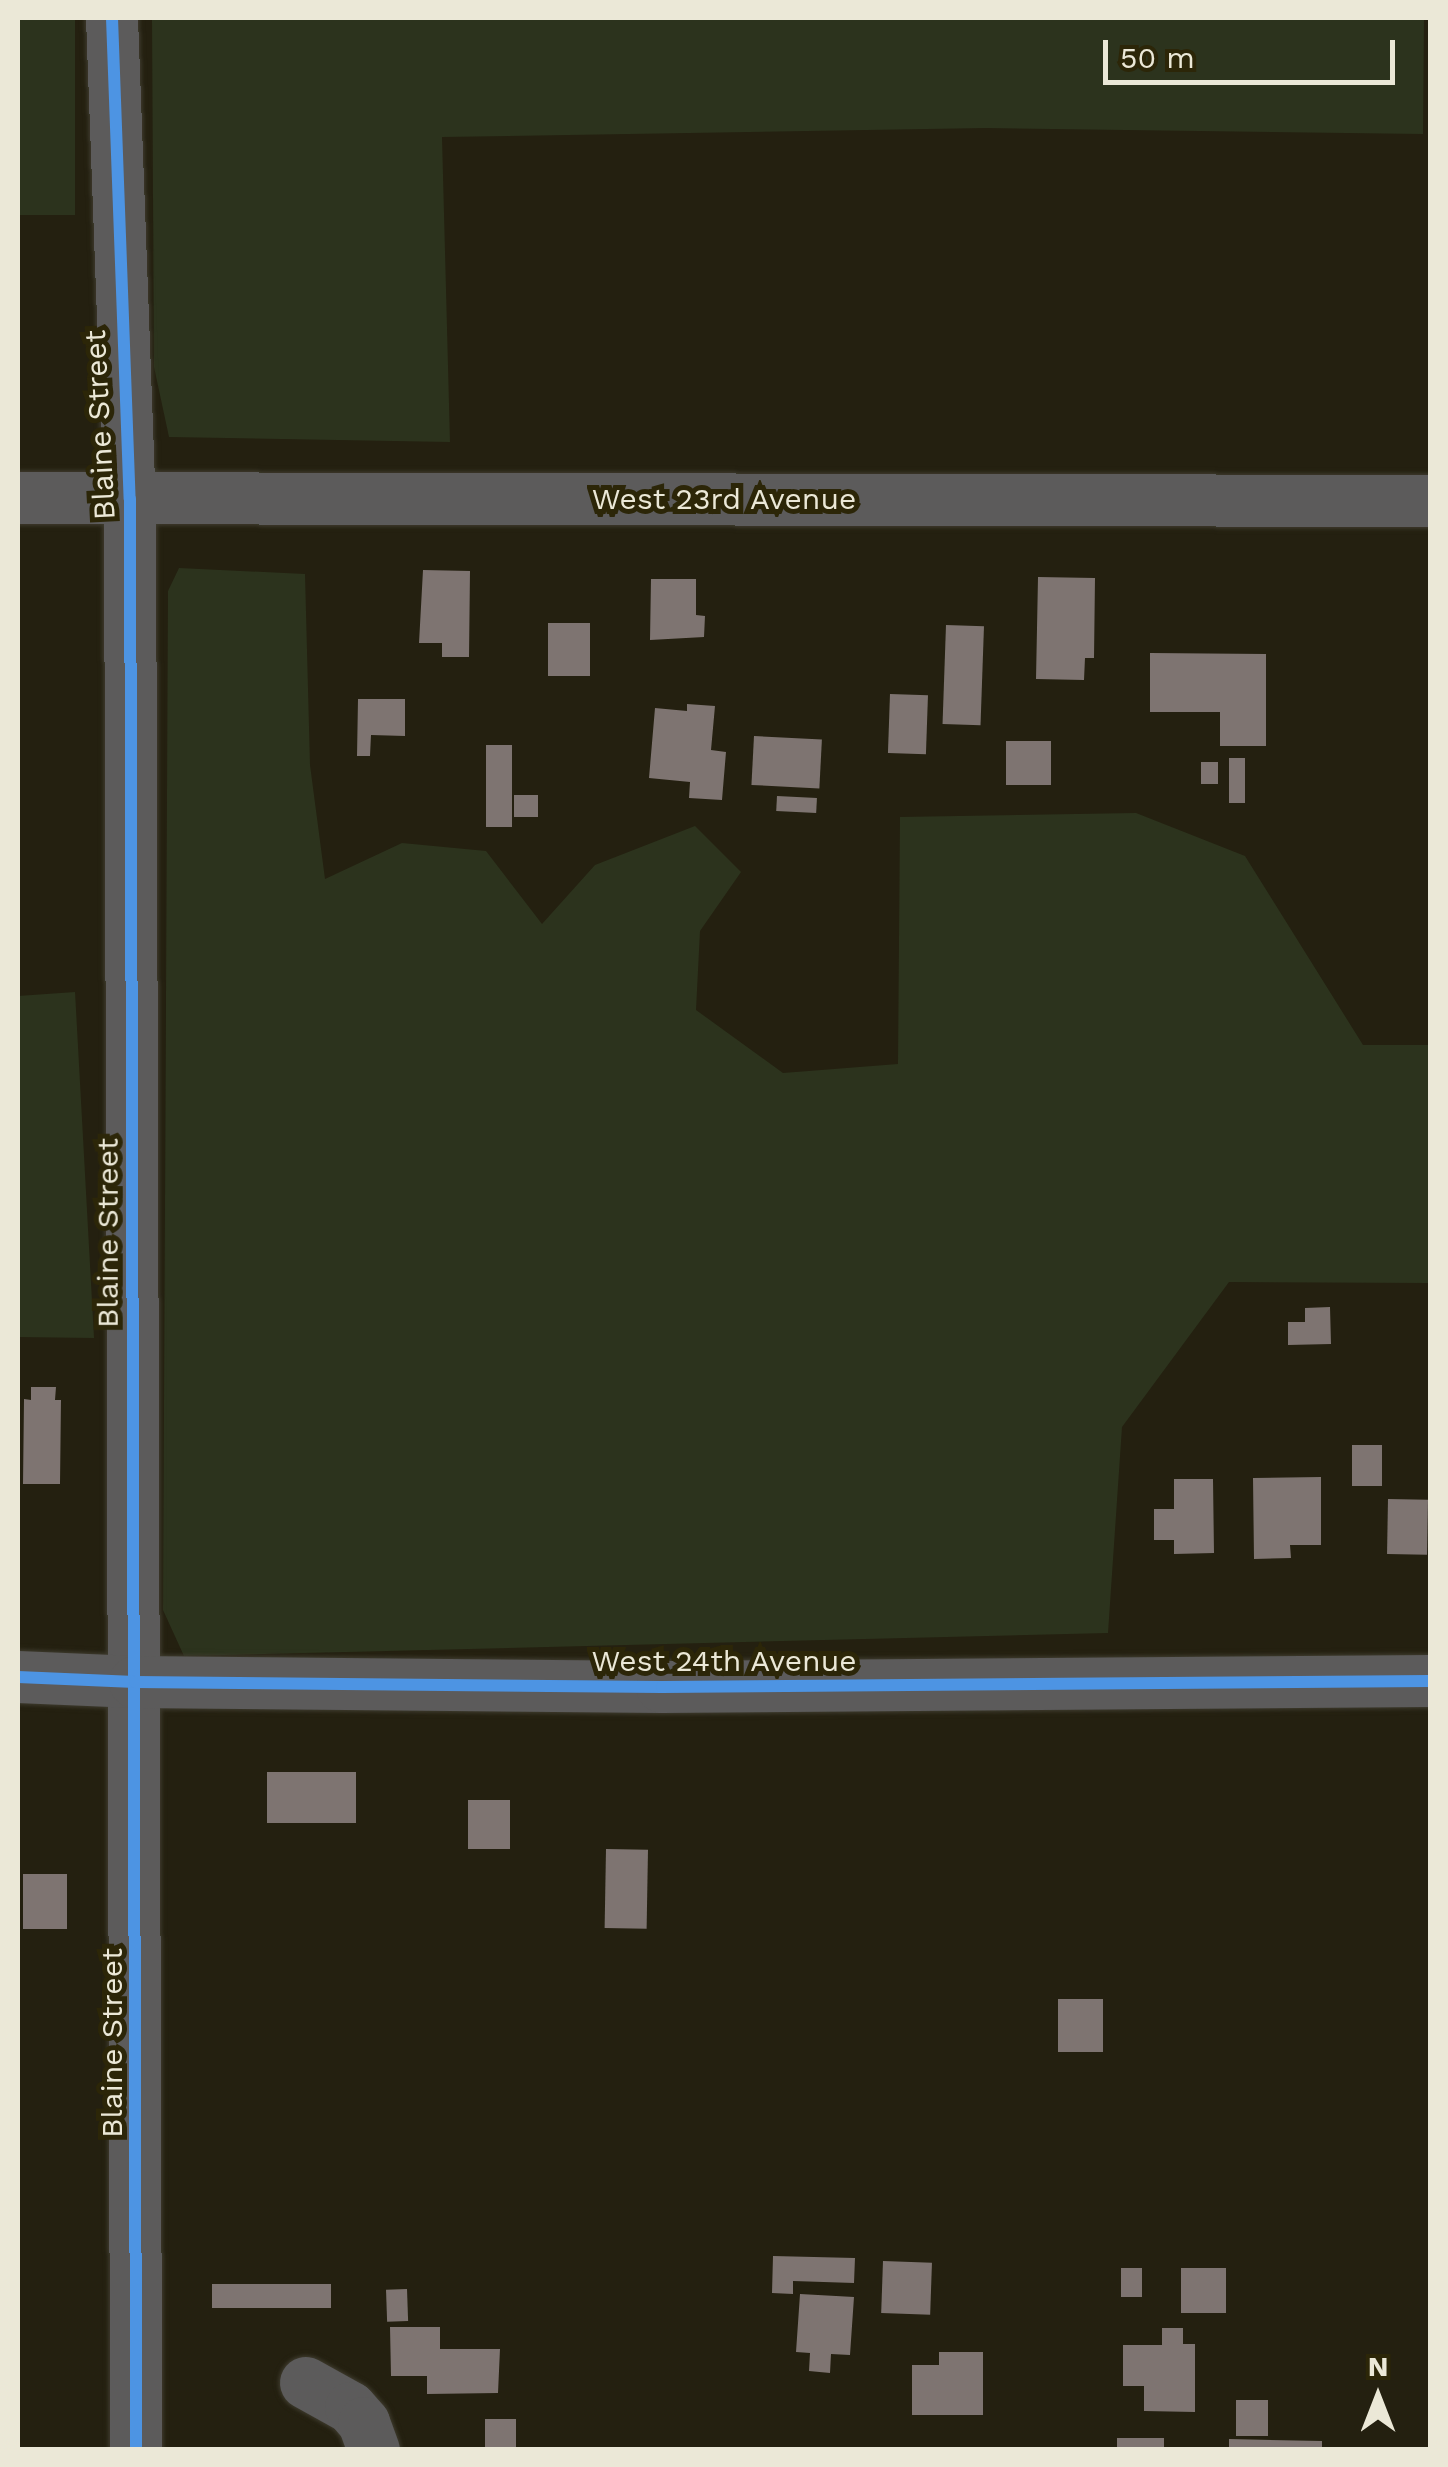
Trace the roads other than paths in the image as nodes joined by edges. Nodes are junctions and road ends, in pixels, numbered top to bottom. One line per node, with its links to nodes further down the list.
1 (112, 18): 3 (street, Blaine Street)
2 (18, 498): 3 (street, West 23rd Avenue)
3 (130, 499): 4 (street, West 23rd Avenue); 7 (street, Blaine Street)
4 (1430, 501)
5 (18, 1677): 7 (street, West 24th Avenue)
6 (1430, 1681): 7 (street, West 24th Avenue)
7 (135, 1682): 9 (street, Blaine Street)
8 (306, 2383): 10 (street)
9 (136, 2450)
10 (374, 2450)

